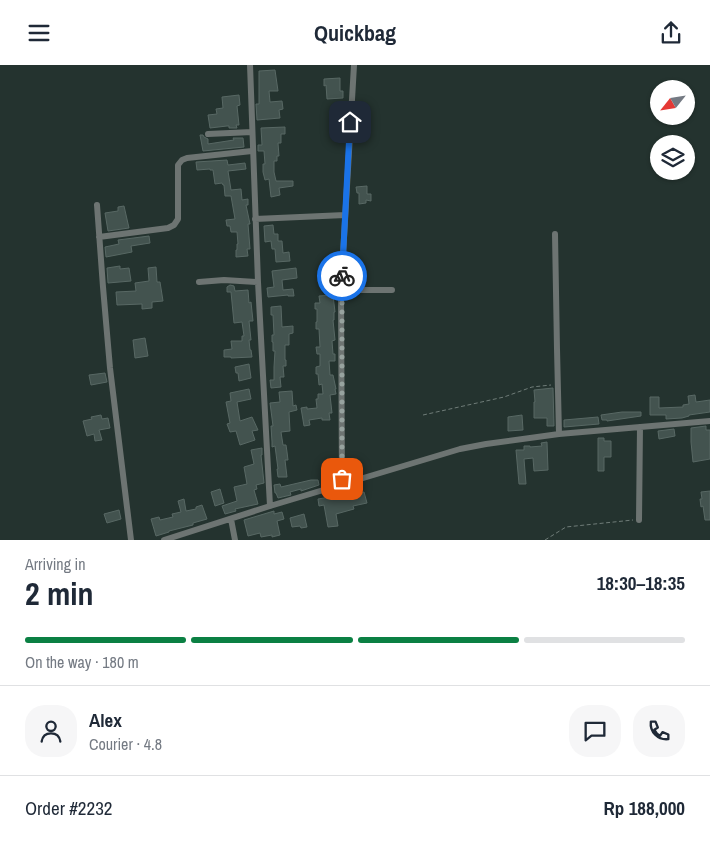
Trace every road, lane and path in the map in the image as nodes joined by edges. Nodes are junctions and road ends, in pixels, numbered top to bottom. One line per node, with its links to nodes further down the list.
1 (250, 65): 3 (street)
2 (354, 65): 7 (street)
3 (252, 132): 4 (street); 5 (street)
4 (208, 134)
5 (252, 151): 8 (street); 10 (street)
6 (97, 205): 10 (street)
7 (345, 215): 8 (street); 13 (street)
8 (255, 219): 12 (street)
9 (555, 234): 15 (street)
10 (99, 237): 24 (street)
11 (199, 282): 12 (street)
12 (258, 282): 21 (street)
13 (341, 290): 14 (street); 20 (street)
14 (392, 290)
15 (558, 384): 16 (path); 19 (street)
16 (423, 415)
17 (710, 421): 18 (street)
18 (640, 427): 19 (street); 23 (street)
19 (559, 435): 20 (street)
20 (342, 485): 21 (street)
21 (270, 506): 22 (street)
22 (231, 519): 25 (street); 26 (street)
23 (639, 520): 27 (path)
24 (131, 540)
25 (164, 540)
26 (235, 540)
27 (545, 540)

